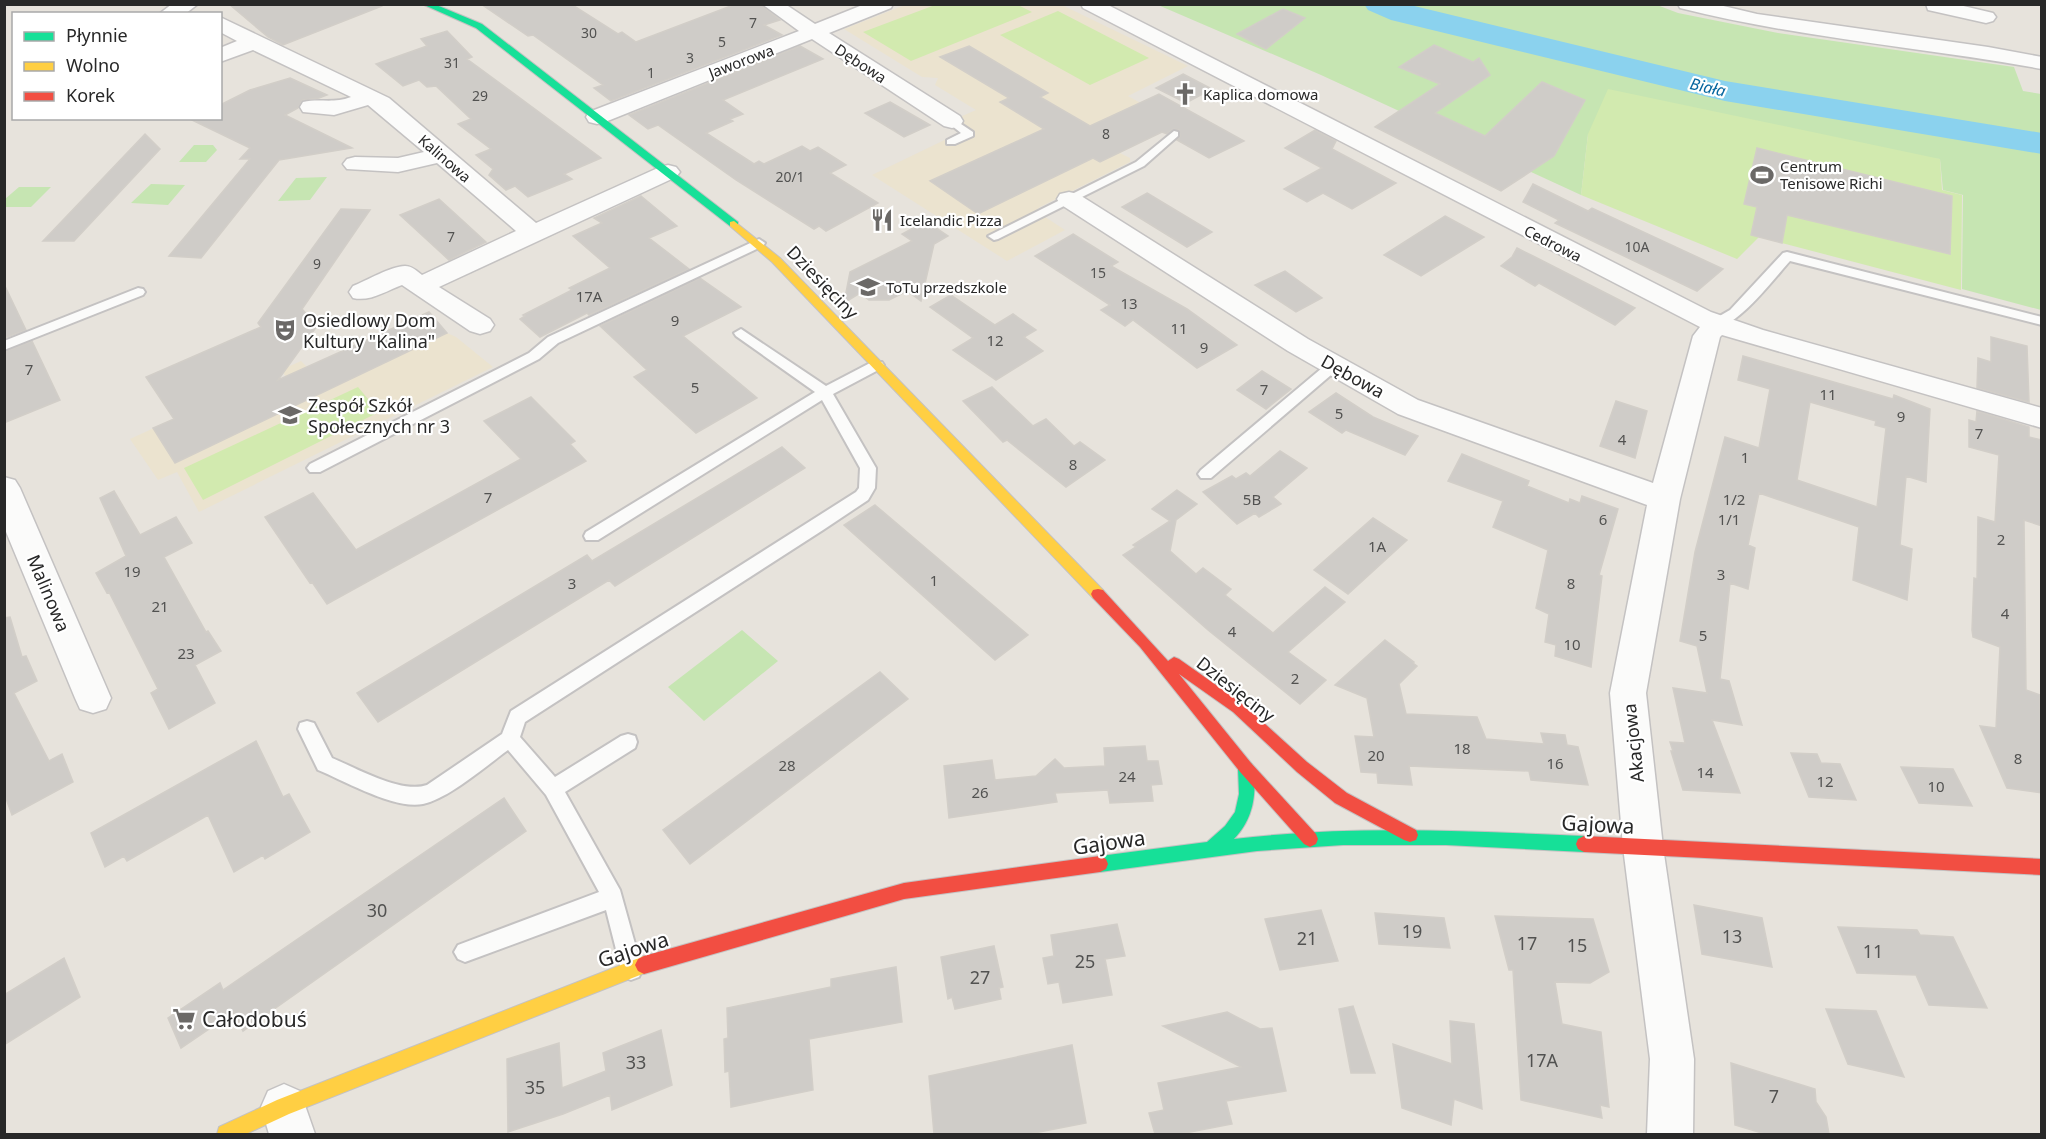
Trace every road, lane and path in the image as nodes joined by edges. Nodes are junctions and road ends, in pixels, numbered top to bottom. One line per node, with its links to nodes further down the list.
1 (190, 4): 9 (street); 10 (street)
2 (426, 4): 22 (street, Dziesięciny)
3 (771, 4): 12 (street, Dębowa)
4 (884, 4): 12 (street, Jaworowa)
5 (1090, 4): 37 (street, Cedrowa)
6 (1687, 4): 15 (street)
7 (1935, 6): 8 (street)
8 (1986, 11): 15 (street)
9 (172, 12)
10 (203, 12)
11 (222, 24): 14 (street, Kalinowa)
12 (814, 32): 22 (street, Jaworowa); 23 (street, Dębowa)
13 (1946, 37): 15 (street)
14 (253, 42): 16 (street); 20 (street, Kalinowa)
15 (1986, 48): 17 (street)
16 (222, 55)
17 (2018, 60): 18 (street); 19 (street)
18 (2042, 63)
19 (2032, 83)
20 (370, 96): 21 (street); 26 (street, Kalinowa)
21 (311, 107)
22 (597, 117): 28 (street, Dziesięciny)
23 (951, 121): 25 (lane)
24 (1174, 134): 29 (lane)
25 (951, 142)
26 (441, 155): 27 (street); 30 (street, Kalinowa)
27 (355, 164)
28 (668, 172): 30 (street); 32 (street, Dziesięciny)
29 (1069, 199): 31 (lane); 42 (street, Dębowa)
30 (533, 233): 33 (street)
31 (994, 236)
32 (759, 243): 41 (street, Dziesięciny); 45 (lane)
33 (420, 286): 35 (street); 38 (street)
34 (138, 292): 40 (lane)
35 (362, 292)
36 (2042, 321): 37 (lane)
37 (1716, 324): 44 (street, Cedrowa); 48 (street, Akacjowa)
38 (480, 325)
39 (741, 333): 43 (lane)
40 (4, 346)
41 (878, 365): 43 (lane); 50 (street, Dziesięciny)
42 (1334, 366): 46 (lane); 48 (street, Dębowa)
43 (825, 393): 49 (lane); 53 (lane)
44 (2042, 418)
45 (315, 468)
46 (1206, 474)
47 (4, 488): 51 (street, Malinowa)
48 (1664, 499): 62 (street, Akacjowa)
49 (592, 536)
50 (1145, 643): 55 (street, Dziesięciny); 56 (street, Dziesięciny)
51 (93, 698)
52 (307, 729): 53 (lane)
53 (510, 739): 57 (lane)
54 (628, 742): 57 (lane)
55 (1302, 767): 58 (street, Dziesięciny); 60 (street, Dziesięciny)
56 (1245, 768): 61 (street, Dziesięciny); 63 (street)
57 (553, 789): 65 (lane)
58 (1315, 795)
59 (1313, 821): 61 (street)
60 (1411, 836): 61 (street, Gajowa); 62 (street, Gajowa)
61 (1310, 839): 63 (street, Gajowa)
62 (1643, 847): 64 (street, Gajowa); 70 (street, Akacjowa)
63 (1211, 849): 67 (street, Gajowa)
64 (2042, 867)
65 (614, 897): 66 (lane); 67 (lane)
66 (465, 952)
67 (631, 969): 68 (street, Gajowa)
68 (288, 1120): 69 (street, Gajowa)
69 (226, 1134)
70 (1670, 1134)

